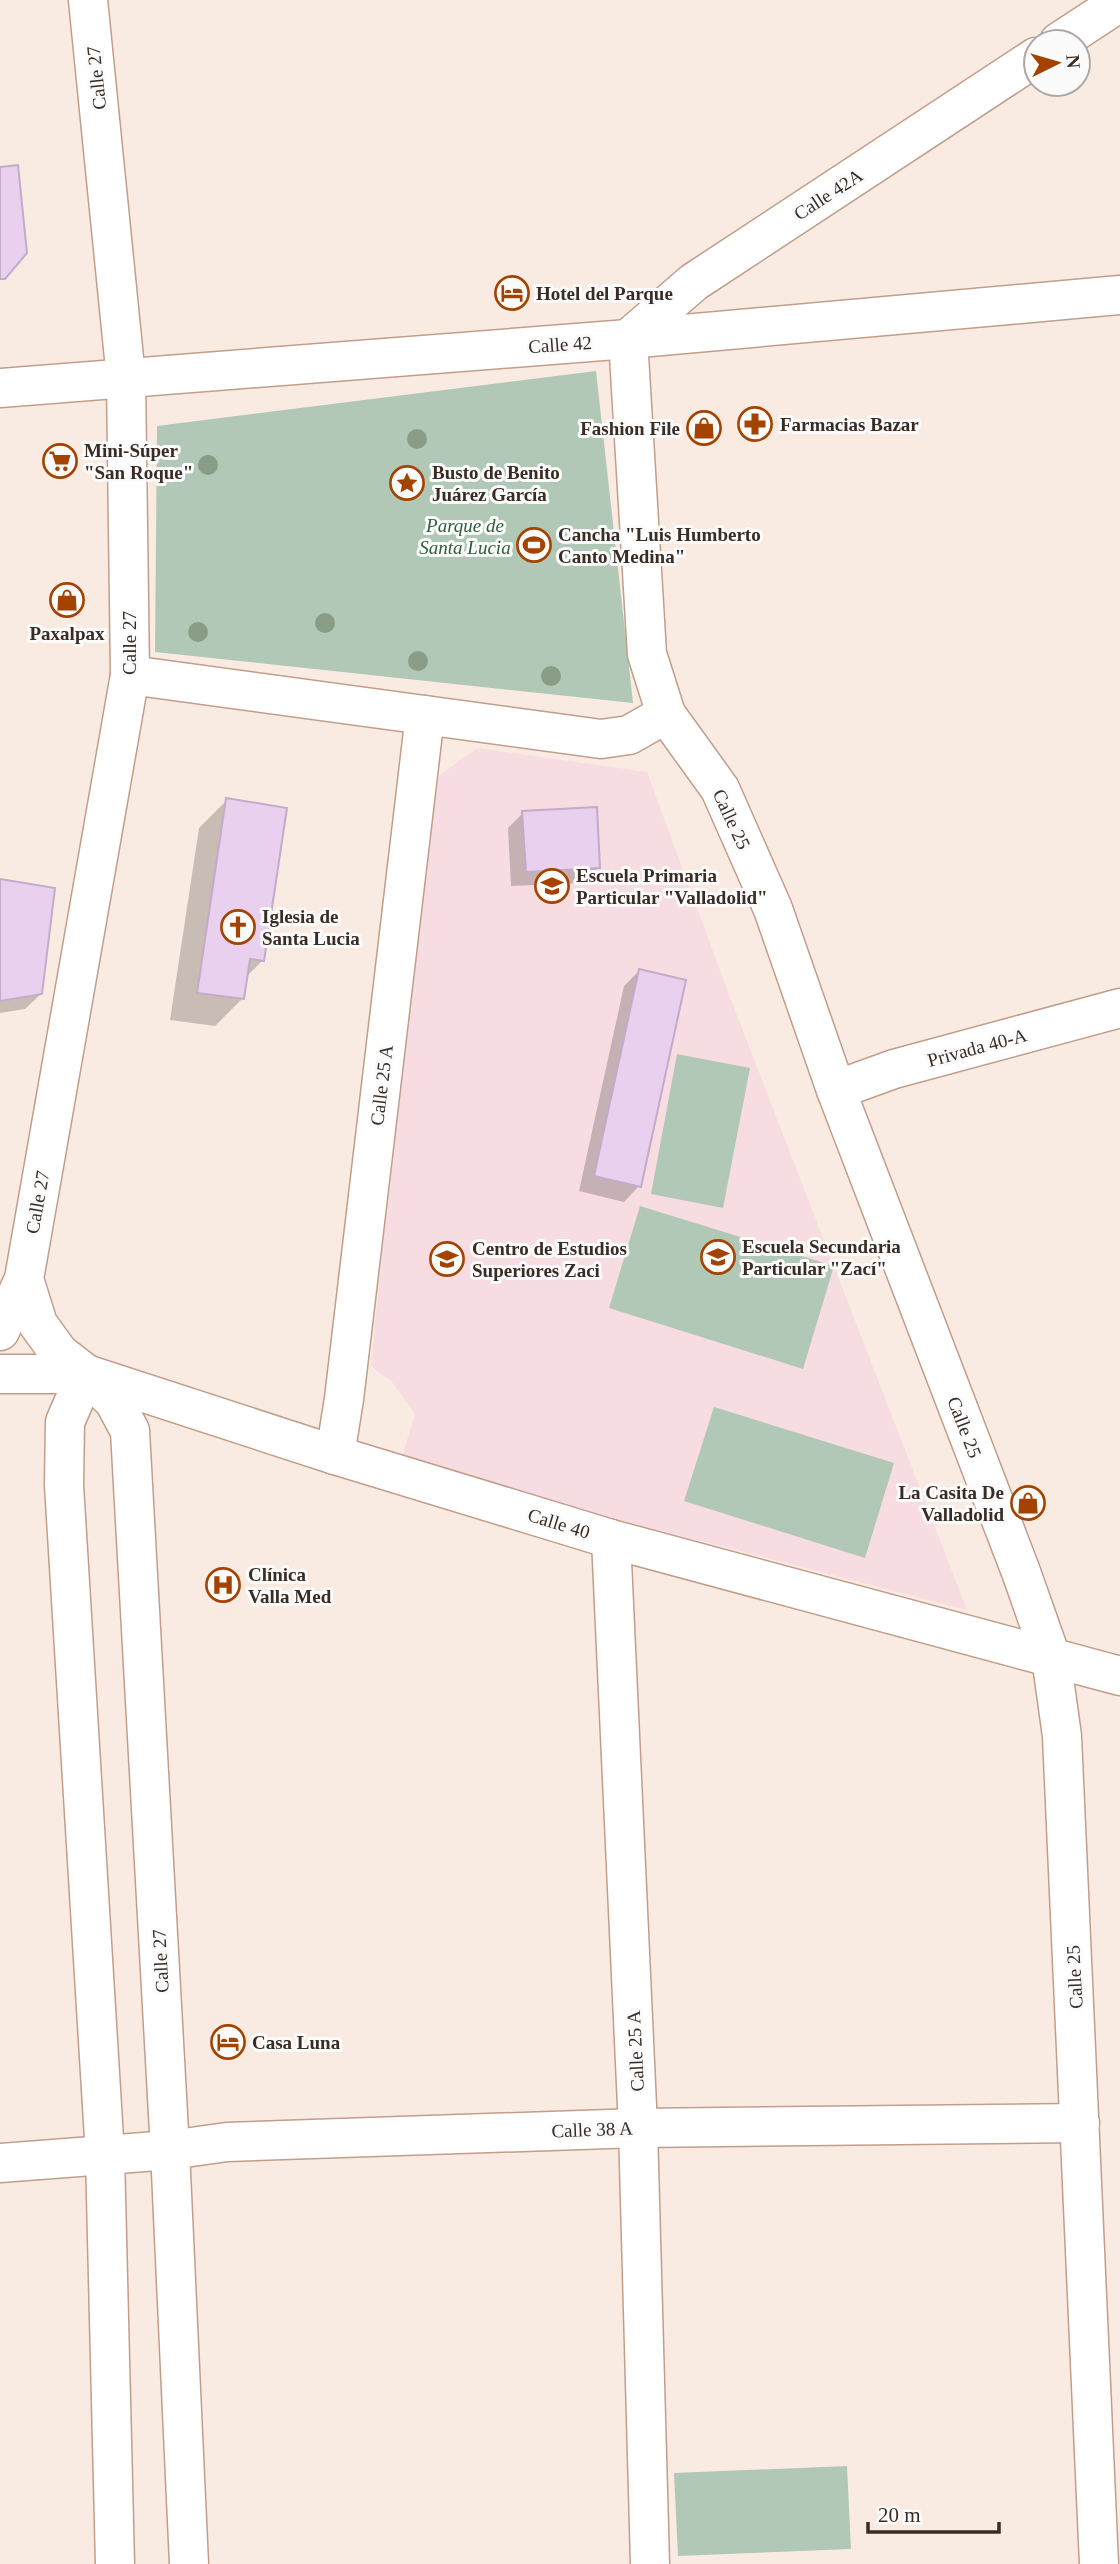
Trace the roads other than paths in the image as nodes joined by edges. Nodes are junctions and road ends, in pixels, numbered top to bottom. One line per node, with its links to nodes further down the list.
1 (88, 0): 7 (street, Calle 27)
2 (1120, 2): 3 (street)
3 (1080, 28)
4 (1022, 66): 6 (street, Calle 42A)
5 (1120, 295): 6 (street, Calle 42)
6 (628, 339): 7 (street, Calle 42); 10 (street, Calle 25)
7 (125, 378): 8 (street, Calle 42); 9 (street, Calle 27)
8 (0, 388)
9 (131, 675): 11 (street); 14 (street, Calle 27)
10 (666, 714): 11 (street); 13 (street, Calle 25)
11 (425, 715): 18 (street, Calle 25 A)
12 (1120, 1008): 13 (street, Privada 40-A)
13 (836, 1090): 20 (street, Calle 25)
14 (24, 1279): 15 (street, Calle 27); 17 (street, Calle 27)
15 (0, 1331)
16 (0, 1374): 17 (street, Calle 40)
17 (86, 1374): 18 (street, Calle 40); 24 (street, Calle 27); 25 (street)
18 (335, 1455): 19 (street, Calle 40)
19 (611, 1538): 20 (street, Calle 40); 23 (street, Calle 25 A)
20 (1051, 1657): 21 (street, Calle 40); 22 (street, Calle 25)
21 (1120, 1676)
22 (1080, 2123): 23 (street, Calle 38 A); 30 (street, Calle 25)
23 (638, 2128): 24 (street, Calle 38 A); 29 (street, Calle 25 A)
24 (170, 2150): 25 (street, Calle 38 A); 28 (street, Calle 27)
25 (106, 2155): 26 (street, Calle 38 A); 27 (street)
26 (0, 2163)
27 (115, 2564)
28 (189, 2564)
29 (650, 2564)
30 (1099, 2564)

